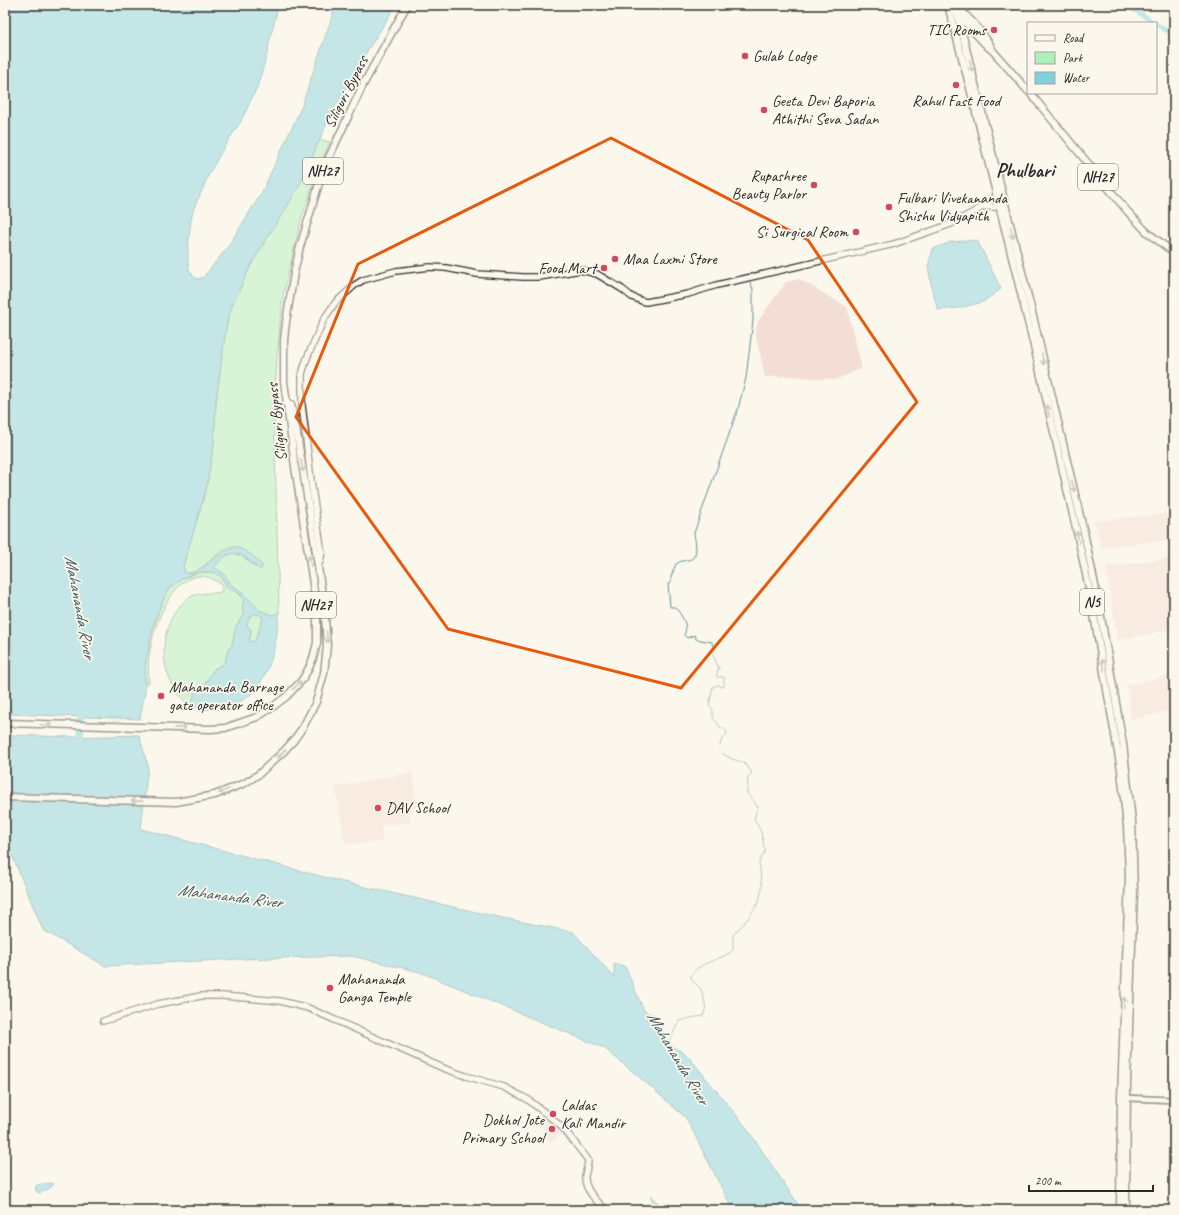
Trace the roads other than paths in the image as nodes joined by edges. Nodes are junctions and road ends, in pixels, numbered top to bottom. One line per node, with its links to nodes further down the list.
1 (407, 5): 15 (highway, Siliguri Bypass / NH27)
2 (951, 6): 3 (highway, NH27); 6 (highway, NH27); 10 (highway, N5)
3 (957, 15): 4 (highway, NH27); 5 (highway, N5)
4 (977, 36): 5 (highway); 6 (highway, NH27)
5 (964, 41): 9 (highway, N5, one-way to 9)
6 (993, 51): 7 (highway, NH27)
7 (1027, 90)
8 (1031, 94): 14 (highway, NH27)
9 (1003, 195): 10 (main road); 11 (highway, N5)
10 (996, 197): 12 (highway, N5); 13 (main road)
11 (1005, 204): 12 (main road); 19 (highway, N5, one-way to 19)
12 (999, 206): 13 (main road); 19 (highway, N5, one-way to 12)
13 (983, 207): 16 (main road)
14 (1174, 253)
15 (284, 353): 16 (highway, NH27, one-way to 16); 17 (highway, Siliguri Bypass / NH27, one-way to 15)
16 (318, 565): 18 (highway, NH27, one-way to 18)
17 (6, 724)
18 (5, 797)
19 (1130, 950): 21 (highway, N5)
20 (103, 1021): 24 (main road)
21 (1124, 1098): 22 (street); 23 (highway, N5)
22 (1174, 1100)
23 (1123, 1199): 25 (highway, N5); 26 (highway, N5)
24 (606, 1210)
25 (1120, 1210)
26 (1126, 1210)

